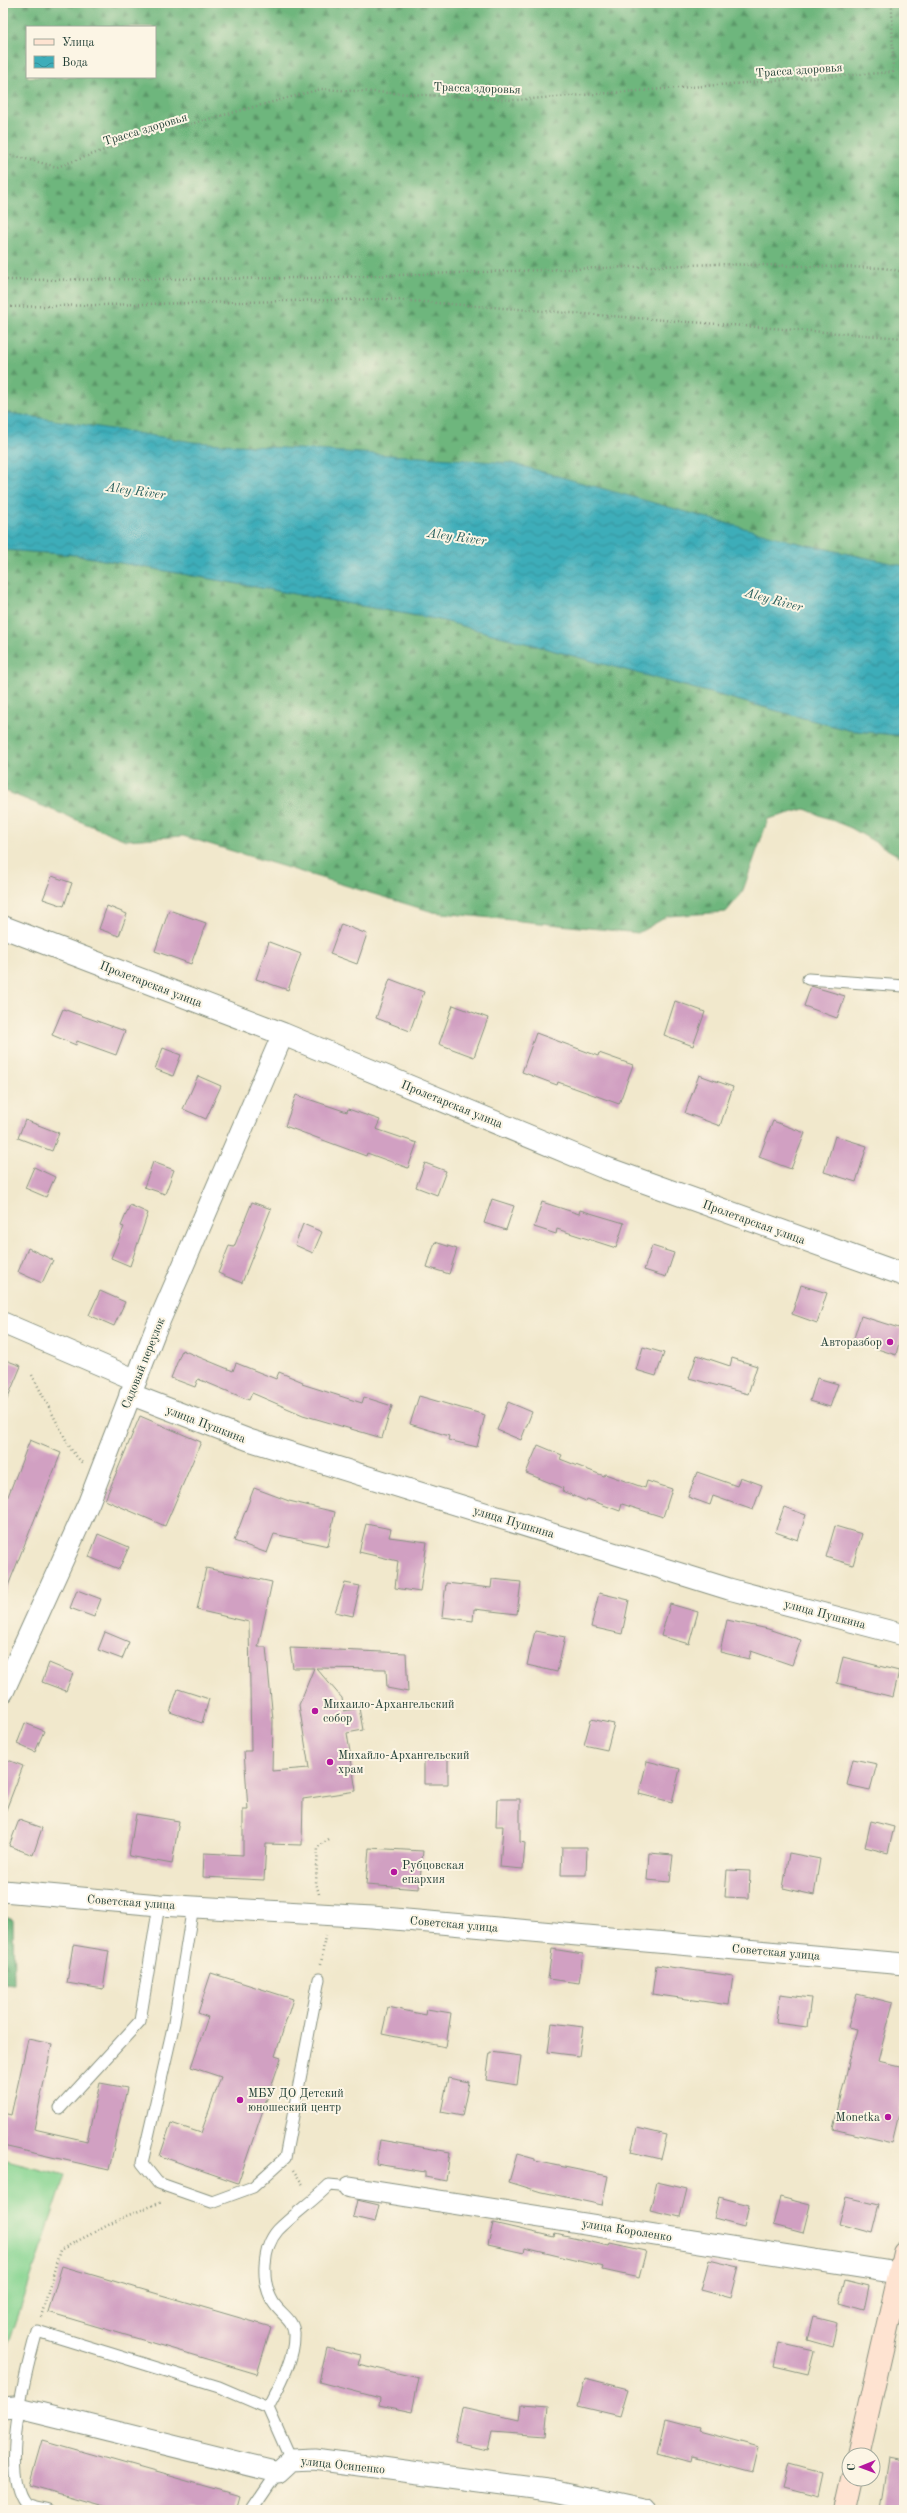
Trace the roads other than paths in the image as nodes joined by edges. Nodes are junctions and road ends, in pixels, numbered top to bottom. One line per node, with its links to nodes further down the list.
1 (3, 927): 4 (street, Пролетарская улица)
2 (808, 979): 3 (lane)
3 (904, 986)
4 (283, 1034): 5 (street, Пролетарская улица); 7 (street, Садовый переулок)
5 (904, 1275)
6 (3, 1323): 7 (street, улица Пушкина)
7 (133, 1387): 8 (street, улица Пушкина); 9 (street, Садовый переулок)
8 (904, 1635)
9 (3, 1692)
10 (3, 1891): 11 (street, Советская улица)
11 (159, 1905): 12 (street, Советская улица); 15 (lane)
12 (193, 1906): 13 (street, Советская улица); 14 (lane)
13 (904, 1964)
14 (319, 1979)
15 (60, 2108)
16 (350, 2187): 17 (street, улица Короленко); 19 (lane)
17 (902, 2267): 20 (main road)
18 (9, 2408): 19 (lane); 21 (street, улица Осипенко); 23 (lane)
19 (268, 2408): 21 (lane)
20 (860, 2447)
21 (284, 2466): 24 (lane); 25 (street, улица Осипенко)
22 (850, 2487): 26 (main road)
23 (48, 2510)
24 (252, 2510)
25 (644, 2510)
26 (845, 2510)

